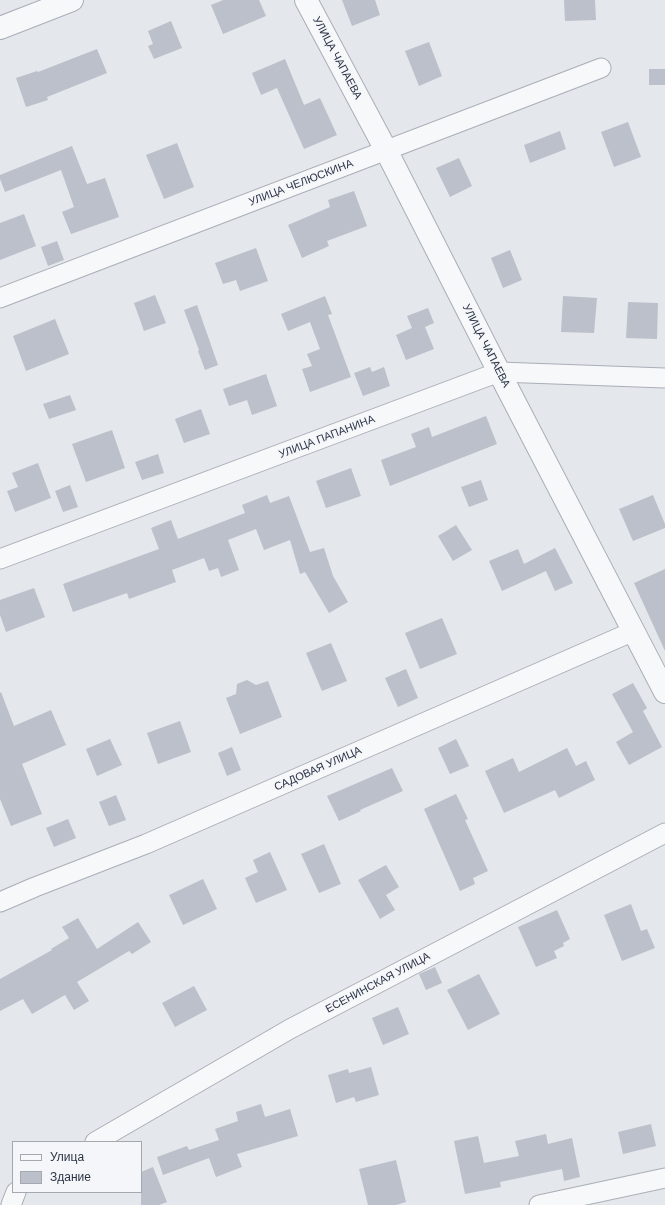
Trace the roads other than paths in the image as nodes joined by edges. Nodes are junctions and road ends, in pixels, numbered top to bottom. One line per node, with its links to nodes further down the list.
1 (72, 0): 3 (street)
2 (306, 0): 5 (street, УЛИЦА ЧАПАЕВА)
3 (0, 28)
4 (601, 68): 5 (street, УЛИЦА ЧЕЛЮСКИНА)
5 (386, 150): 6 (street, УЛИЦА ЧЕЛЮСКИНА); 7 (street, УЛИЦА ЧАПАЕВА)
6 (0, 298)
7 (499, 372): 8 (street, УЛИЦА ПАПАНИНА); 9 (street, УЛИЦА ПАПАНИНА); 10 (street, УЛИЦА ЧАПАЕВА)
8 (665, 378)
9 (0, 559)
10 (634, 631): 11 (street, УЛИЦА ЧАПАЕВА); 13 (street, САДОВАЯ УЛИЦА)
11 (665, 692)
12 (665, 833): 14 (street, ЕСЕНИНСКАЯ УЛИЦА)
13 (0, 902)
14 (97, 1141)
15 (665, 1178): 18 (street)
16 (16, 1193): 17 (street)
17 (11, 1205)
18 (539, 1205)

